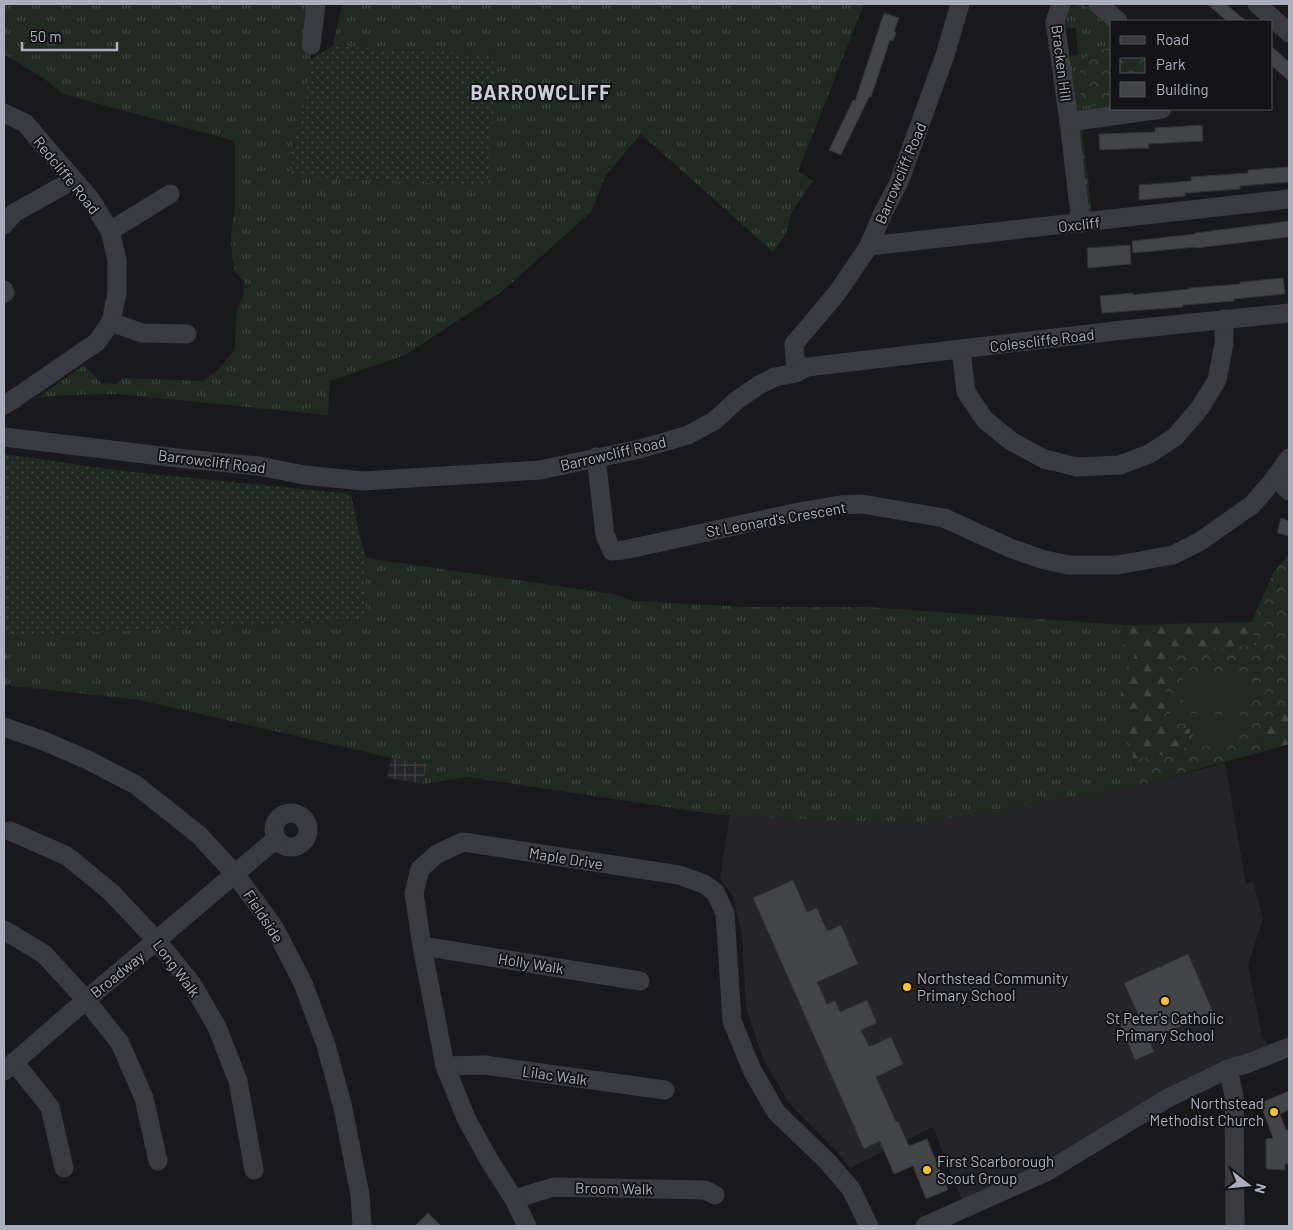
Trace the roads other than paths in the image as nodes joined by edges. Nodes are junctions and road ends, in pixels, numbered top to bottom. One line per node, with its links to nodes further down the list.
1 (316, 4): 8 (street)
2 (960, 4): 18 (street, Barrowcliff Road)
3 (1060, 4): 11 (street, Bracken Hill)
4 (1098, 4): 6 (street)
5 (1257, 4): 7 (street)
6 (1117, 20)
7 (1289, 33)
8 (311, 45)
9 (1155, 110): 11 (street, Bracken Hill)
10 (4, 113): 12 (street, Redcliffe Road)
11 (1069, 122): 15 (street, Bracken Hill)
12 (73, 180): 16 (street); 17 (street, Redcliffe Road)
13 (170, 194): 17 (street)
14 (1289, 199): 15 (street, Oxcliff)
15 (1081, 224): 18 (street, Oxcliff)
16 (4, 225)
17 (110, 231): 21 (street, Redcliffe Road)
18 (869, 246): 24 (street, Barrowcliff Road)
19 (1289, 313): 20 (street, Colescliffe Road)
20 (1224, 319): 23 (street, Colescliffe Road); 23 (street)
21 (111, 322): 22 (street); 25 (street, Redcliffe Road)
22 (187, 334)
23 (961, 350): 24 (street, Colescliffe Road)
24 (796, 373): 27 (street, Barrowcliff Road)
25 (4, 405)
26 (4, 437): 27 (street, Barrowcliff Road)
27 (596, 458): 29 (street, St Leonard's Crescent)
28 (1289, 458): 29 (street, St Leonard's Crescent)
29 (1275, 477): 30 (street)
30 (1289, 491)
31 (4, 727): 34 (street, Fieldside)
32 (10, 830): 36 (street, Long Walk)
33 (276, 839): 34 (street, Broadway)
34 (236, 874): 36 (street, Broadway); 50 (street, Fieldside)
35 (4, 930): 39 (street)
36 (157, 941): 39 (street, Broadway); 47 (street, Long Walk)
37 (422, 946): 38 (street, Holly Walk); 41 (street, Maple Drive); 52 (street, Maple Drive)
38 (640, 981)
39 (86, 1000): 42 (street, Broadway); 45 (street)
40 (1289, 1047): 43 (street)
41 (445, 1066): 44 (street, Lilac Walk); 49 (street, Maple Drive)
42 (9, 1067): 46 (street)
43 (1228, 1069): 53 (street); 54 (street)
44 (665, 1090)
45 (158, 1161)
46 (64, 1168)
47 (254, 1170)
48 (715, 1196): 49 (street, Broom Walk)
49 (514, 1199): 51 (street, Maple Drive)
50 (362, 1226)
51 (527, 1226)
52 (868, 1226)
53 (925, 1226)
54 (1235, 1226)

